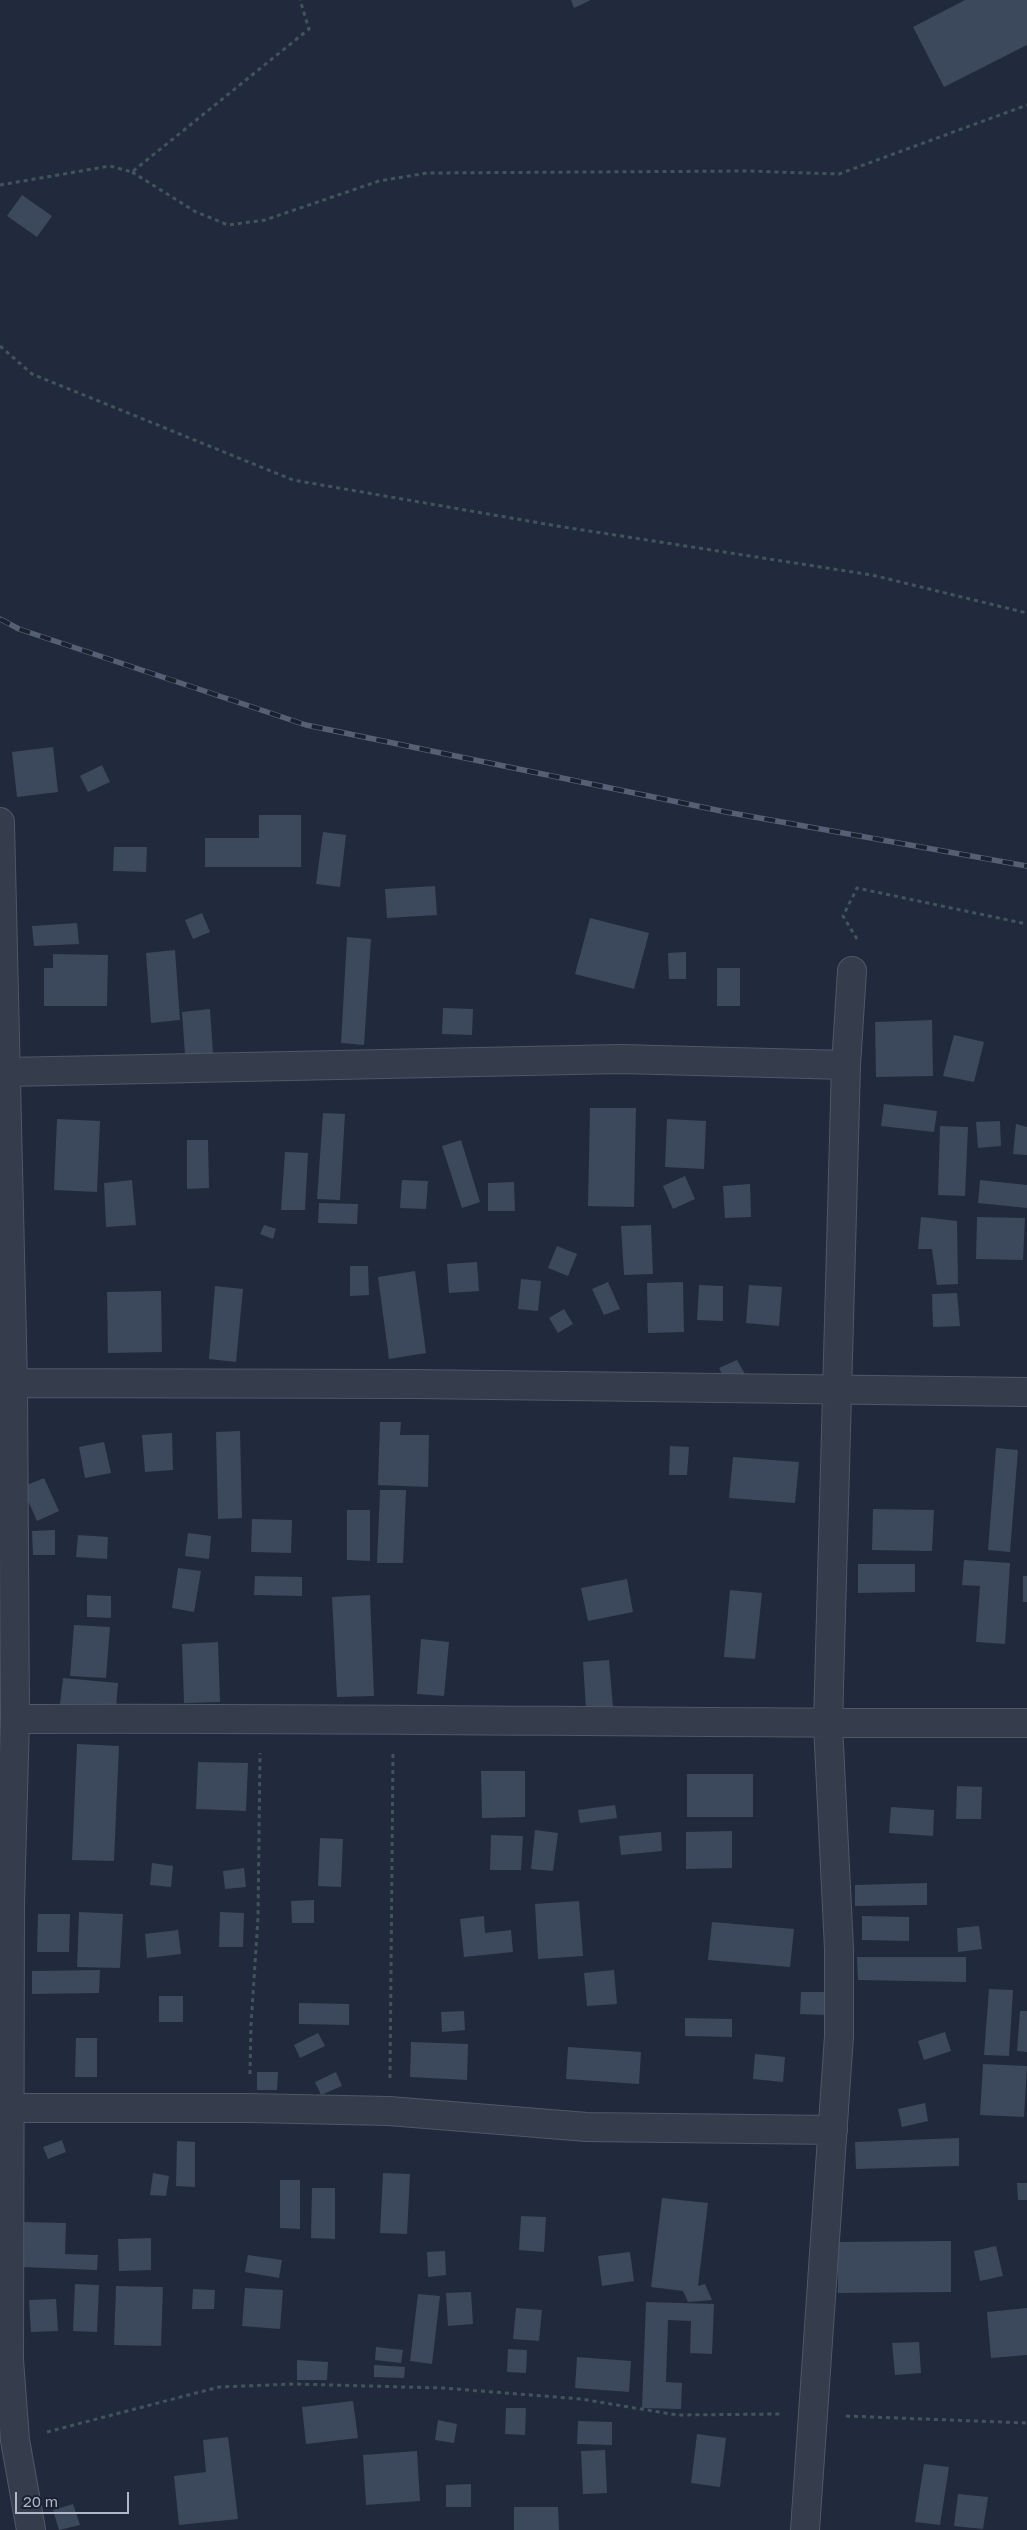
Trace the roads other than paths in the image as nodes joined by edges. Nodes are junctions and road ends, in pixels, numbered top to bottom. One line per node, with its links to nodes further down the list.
1 (0, 822): 4 (street)
2 (852, 971): 3 (street)
3 (846, 1065): 4 (street); 6 (street)
4 (7, 1072): 5 (street)
5 (7, 1383): 6 (street); 8 (street)
6 (838, 1388): 7 (street); 10 (street)
7 (1027, 1392)
8 (15, 1718): 10 (street); 11 (street)
9 (1027, 1723): 10 (street)
10 (828, 1724): 13 (street)
11 (4, 2068): 12 (street)
12 (11, 2108): 13 (street); 14 (street)
13 (833, 2130): 15 (street)
14 (31, 2530)
15 (805, 2530)

